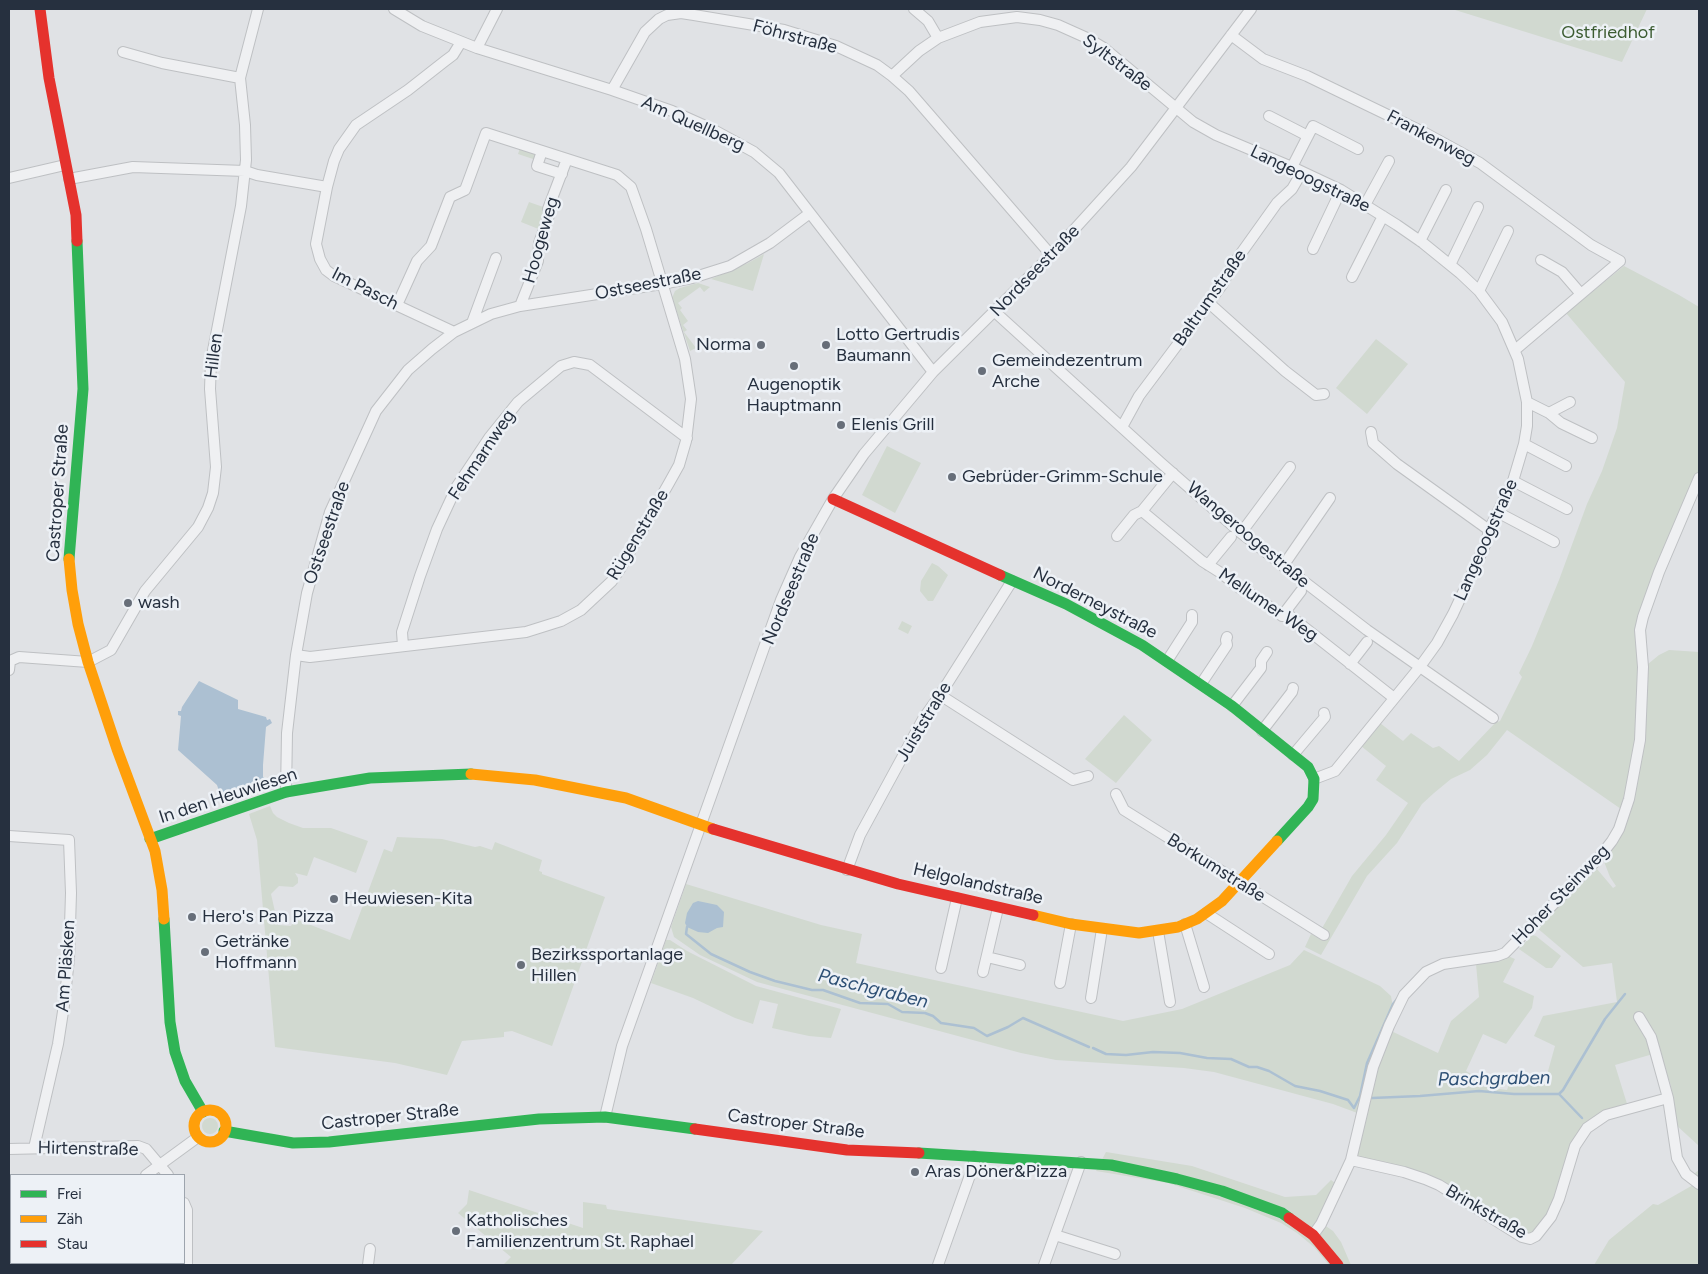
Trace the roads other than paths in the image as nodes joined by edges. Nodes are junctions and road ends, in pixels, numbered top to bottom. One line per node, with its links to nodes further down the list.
1 (40, 9): 22 (main road, Castroper Straße)
2 (258, 9): 13 (street, Hillen)
3 (394, 9): 9 (street, Am Quellberg)
4 (497, 9): 10 (street)
5 (914, 9): 8 (street)
6 (1251, 9): 7 (street, Nordseestraße)
7 (1231, 35): 15 (street, Nordseestraße); 46 (street, Frankenweg)
8 (938, 38): 12 (street, Syltstraße); 15 (street, Syltstraße)
9 (461, 42): 10 (street, Am Quellberg); 29 (street, Im Pasch)
10 (477, 48): 14 (street, Am Quellberg)
11 (123, 52): 13 (street)
12 (892, 76): 14 (street, Föhrstraße); 39 (street, Föhrstraße)
13 (240, 78): 24 (street, Hillen)
14 (612, 90): 34 (street, Am Quellberg)
15 (1176, 108): 23 (street, Langeoogstraße); 39 (street, Nordseestraße)
16 (1269, 116): 17 (street)
17 (1308, 136): 18 (street); 23 (street)
18 (1358, 149)
19 (542, 151): 20 (street, Rügenstraße); 26 (street, Hoogeweg); 48 (street, Rügenstraße)
20 (567, 159): 26 (street, Hoogeweg); 44 (street, Rügenstraße)
21 (1389, 161): 32 (street)
22 (65, 165): 27 (street); 28 (main road, Castroper Straße)
23 (1292, 167): 25 (street, Langeoogstraße)
24 (245, 171): 28 (street); 29 (street); 91 (street, Hillen)
25 (1302, 172): 30 (street, Langeoogstraße); 47 (street, Baltrumstraße)
26 (562, 174): 49 (street, Hoogeweg)
27 (9, 178)
28 (69, 179): 91 (main road, Castroper Straße)
29 (327, 187): 48 (street, Im Pasch)
30 (1341, 190): 32 (street, Langeoogstraße); 38 (street)
31 (1446, 190): 37 (street)
32 (1365, 204): 35 (street, Langeoogstraße)
33 (1478, 207): 42 (street)
34 (810, 213): 44 (street, Ostseestraße); 54 (street, Am Quellberg)
35 (1383, 216): 37 (street, Langeoogstraße); 43 (street)
36 (1508, 231): 45 (street)
37 (1420, 241): 42 (street, Langeoogstraße)
38 (1313, 249)
39 (1051, 255): 50 (street, Nordseestraße)
40 (496, 258): 51 (street)
41 (1541, 260): 46 (street)
42 (1450, 265): 45 (street, Langeoogstraße)
43 (1352, 277)
44 (662, 284): 49 (street, Ostseestraße); 61 (street, Rügenstraße)
45 (1479, 291): 53 (street, Langeoogstraße)
46 (1581, 294): 53 (street)
47 (1209, 303): 55 (street); 59 (street, Baltrumstraße)
48 (397, 305): 52 (street, Im Pasch)
49 (520, 306): 51 (street, Ostseestraße)
50 (995, 312): 54 (street, Nordseestraße); 59 (street, Wangeroogestraße)
51 (472, 323): 52 (street, Ostseestraße)
52 (454, 332): 89 (street, Ostseestraße)
53 (1515, 350): 56 (street, Langeoogstraße)
54 (933, 372): 70 (street, Nordseestraße)
55 (1324, 394)
56 (1527, 402): 58 (street); 63 (street, Langeoogstraße)
57 (1570, 402): 58 (street)
58 (1548, 413): 62 (street)
59 (1122, 427): 66 (street, Wangeroogestraße)
60 (1371, 432): 74 (street)
61 (687, 438): 87 (street, Rügenstraße); 87 (street, Fehmarnweg)
62 (1592, 438)
63 (1524, 444): 64 (street); 68 (street, Langeoogstraße)
64 (1566, 466)
65 (1290, 467): 75 (street)
66 (1173, 473): 72 (street); 75 (street, Wangeroogestraße)
67 (1699, 478): 139 (street, Hoher Steinweg)
68 (1513, 480): 71 (street); 73 (street, Langeoogstraße)
69 (1330, 498): 80 (street)
70 (833, 499): 81 (main road, Norderneystraße); 108 (street, Nordseestraße)
71 (1567, 509)
72 (1142, 511): 76 (street); 79 (street, Mellumer Weg)
73 (1499, 513): 74 (street, Langeoogstraße); 78 (street)
74 (1490, 530): 93 (street, Langeoogstraße)
75 (1242, 533): 80 (street, Wangeroogestraße)
76 (1117, 536)
77 (1231, 537): 79 (street)
78 (1554, 542)
79 (1208, 565): 84 (street, Mellumer Weg)
80 (1283, 566): 93 (street, Wangeroogestraße)
81 (1012, 581): 90 (main road, Norderneystraße); 97 (street, Juiststraße)
82 (1301, 591): 84 (street)
83 (1192, 615): 90 (street)
84 (1282, 616): 92 (street, Mellumer Weg)
85 (1227, 637): 95 (street)
86 (1367, 642): 92 (street)
87 (403, 646): 89 (street, Rügenstraße)
88 (1267, 652): 99 (street)
89 (296, 655): 106 (street, Ostseestraße)
90 (1166, 661): 95 (main road, Norderneystraße)
91 (88, 662): 94 (street); 110 (main road, Castroper Straße)
92 (1350, 664): 98 (street, Mellumer Weg)
93 (1420, 668): 98 (street); 101 (street, Wangeroogestraße)
94 (9, 670)
95 (1200, 684): 99 (main road, Norderneystraße)
96 (1293, 688): 102 (street)
97 (940, 695): 104 (street); 111 (street, Juiststraße)
98 (1394, 698): 105 (street)
99 (1232, 706): 102 (main road, Norderneystraße)
100 (1324, 713): 103 (street)
101 (1493, 718)
102 (1262, 730): 103 (main road, Norderneystraße)
103 (1293, 755): 105 (main road, Norderneystraße)
104 (1088, 776)
105 (1314, 779): 112 (main road)
106 (286, 792): 108 (main road, In den Heuwiesen); 110 (main road, In den Heuwiesen)
107 (1116, 794): 112 (street, Borkumstraße)
108 (700, 826): 111 (main road, Helgolandstraße); 133 (street, Nordseestraße)
109 (9, 836): 136 (street, Am Pläsken)
110 (150, 839): 132 (main road, Castroper Straße)
111 (848, 870): 113 (main road, Helgolandstraße)
112 (1239, 883): 115 (main road, Helgolandstraße); 120 (street, Borkumstraße)
113 (957, 898): 114 (main road, Helgolandstraße); 124 (street)
114 (998, 908): 116 (main road, Helgolandstraße); 122 (street)
115 (1206, 913): 117 (main road, Helgolandstraße); 121 (street)
116 (1071, 924): 118 (main road, Helgolandstraße); 126 (street)
117 (1184, 924): 119 (main road, Helgolandstraße); 127 (street)
118 (1102, 929): 119 (main road, Helgolandstraße); 128 (street)
119 (1158, 932): 129 (street)
120 (1324, 935)
121 (1269, 954)
122 (987, 957): 123 (street); 125 (street)
123 (1020, 965)
124 (941, 968)
125 (983, 972)
126 (1060, 983)
127 (1204, 987)
128 (1092, 998)
129 (1170, 1002)
130 (1639, 1017): 131 (street)
131 (1668, 1098): 139 (street, Brinkstraße); 144 (street)
132 (203, 1112): 134 (main road); 135 (main road)
133 (605, 1116): 134 (main road, Castroper Straße); 138 (main road, Castroper Straße)
134 (224, 1131): 135 (main road)
135 (198, 1137): 141 (street)
136 (34, 1148): 137 (street, Hirtenstraße); 141 (street, Hirtenstraße)
137 (9, 1149)
138 (974, 1156): 140 (main road, Castroper Straße); 152 (street)
139 (1350, 1160): 147 (street, Hoher Steinweg)
140 (1081, 1162): 146 (street); 147 (main road, Castroper Straße)
141 (161, 1165): 142 (street); 143 (street, Hirtenstraße)
142 (148, 1174)
143 (167, 1174)
144 (1699, 1184)
145 (185, 1205): 150 (street)
146 (1055, 1235): 149 (street); 153 (street)
147 (1313, 1235): 154 (main road, Castroper Straße)
148 (370, 1249): 151 (street)
149 (1115, 1254)
150 (187, 1265)
151 (368, 1265)
152 (938, 1265)
153 (1044, 1265)
154 (1338, 1265)

